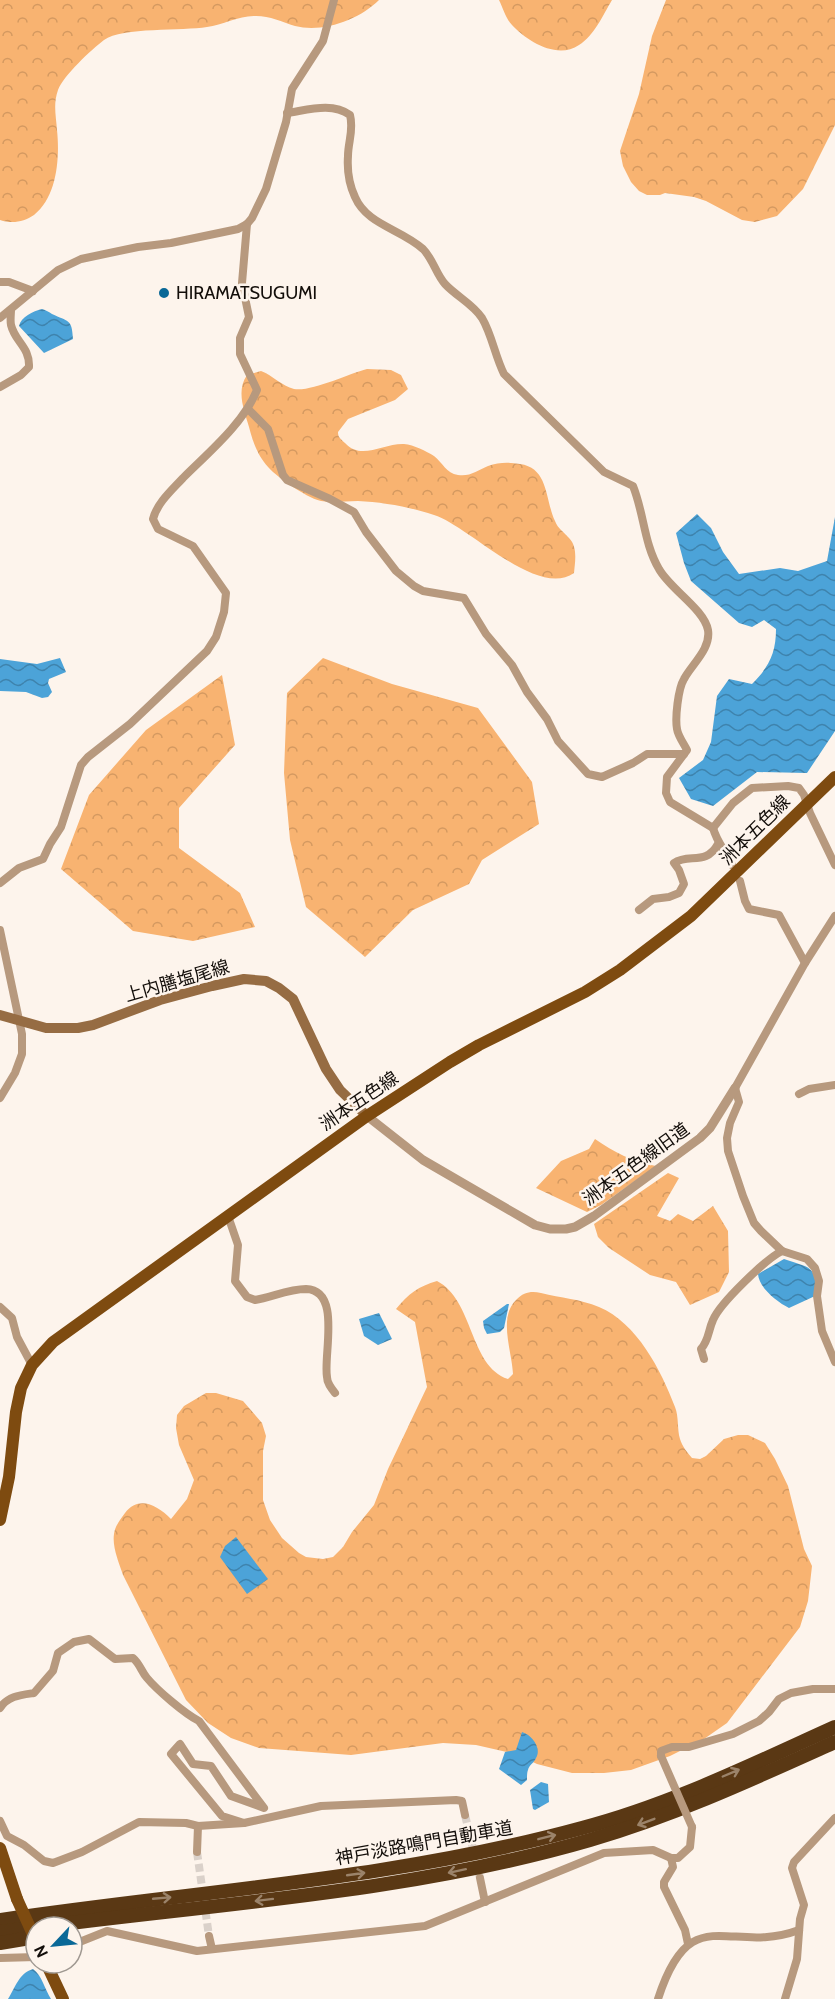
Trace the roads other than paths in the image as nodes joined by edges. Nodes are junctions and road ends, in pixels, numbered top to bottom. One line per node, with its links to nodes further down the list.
1 (334, 0): 2 (street)
2 (287, 113): 3 (street); 10 (street)
3 (247, 224): 5 (street); 9 (street)
4 (0, 282): 5 (street)
5 (33, 291): 6 (street)
6 (10, 310): 7 (street); 8 (street)
7 (0, 318)
8 (0, 387)
9 (248, 409): 10 (street); 18 (street)
10 (684, 754): 13 (street)
11 (835, 777): 12 (main road, 洲本五色線)
12 (807, 804): 13 (street); 16 (street); 29 (main road, 洲本五色線)
13 (713, 828): 14 (street)
14 (718, 844): 15 (street); 19 (street)
15 (732, 864)
16 (835, 865)
17 (740, 881): 22 (street)
18 (0, 883)
19 (639, 910)
20 (835, 916): 22 (street, 洲本五色線旧道)
21 (0, 930): 24 (street)
22 (805, 963): 26 (street, 洲本五色線旧道)
23 (0, 1015): 24 (main road, 上内膳塩尾線)
24 (17, 1020): 28 (street); 29 (main road, 上内膳塩尾線)
25 (835, 1085): 27 (street)
26 (735, 1088): 29 (street, 洲本五色線旧道); 31 (street)
27 (799, 1094)
28 (0, 1098)
29 (367, 1116): 30 (main road, 洲本五色線)
30 (228, 1216): 35 (main road, 洲本五色線); 36 (street)
31 (782, 1251): 33 (street); 34 (street)
32 (0, 1307): 35 (street)
33 (704, 1359)
34 (835, 1362)
35 (32, 1365): 37 (main road, 洲本五色線)
36 (335, 1393)
37 (0, 1520)
38 (835, 1689): 49 (street, bridge)
39 (0, 1708): 45 (street)
40 (835, 1727): 52 (highway, 神戸淡路鳴門自動車道, one-way to 40)
41 (835, 1742): 54 (highway, 神戸淡路鳴門自動車道, one-way to 54)
42 (465, 1815): 45 (street)
43 (835, 1818): 61 (street)
44 (0, 1821): 46 (street)
45 (244, 1823): 46 (street)
46 (198, 1826): 48 (street)
47 (0, 1849): 50 (main road)
48 (197, 1852)
49 (671, 1858): 53 (street); 67 (street)
50 (3, 1870): 56 (main road, bridge)
51 (480, 1878): 53 (street)
52 (136, 1901): 55 (highway); 57 (highway, 神戸淡路鳴門自動車道)
53 (485, 1902): 68 (street)
54 (187, 1909): 58 (highway, 神戸淡路鳴門自動車道); 59 (highway)
55 (0, 1913)
56 (25, 1915)
57 (0, 1920)
58 (84, 1921)
59 (84, 1928)
60 (24, 1929): 62 (highway, 神戸淡路鳴門自動車道)
61 (799, 1930): 67 (street); 74 (street)
62 (0, 1932)
63 (209, 1936): 68 (street)
64 (24, 1940): 66 (highway)
65 (84, 1940): 68 (street)
66 (0, 1943)
67 (688, 1944): 73 (street)
68 (212, 1948)
69 (24, 1957): 70 (street)
70 (0, 1958)
71 (52, 1975): 72 (main road)
72 (63, 1999)
73 (658, 1999)
74 (785, 1999)

